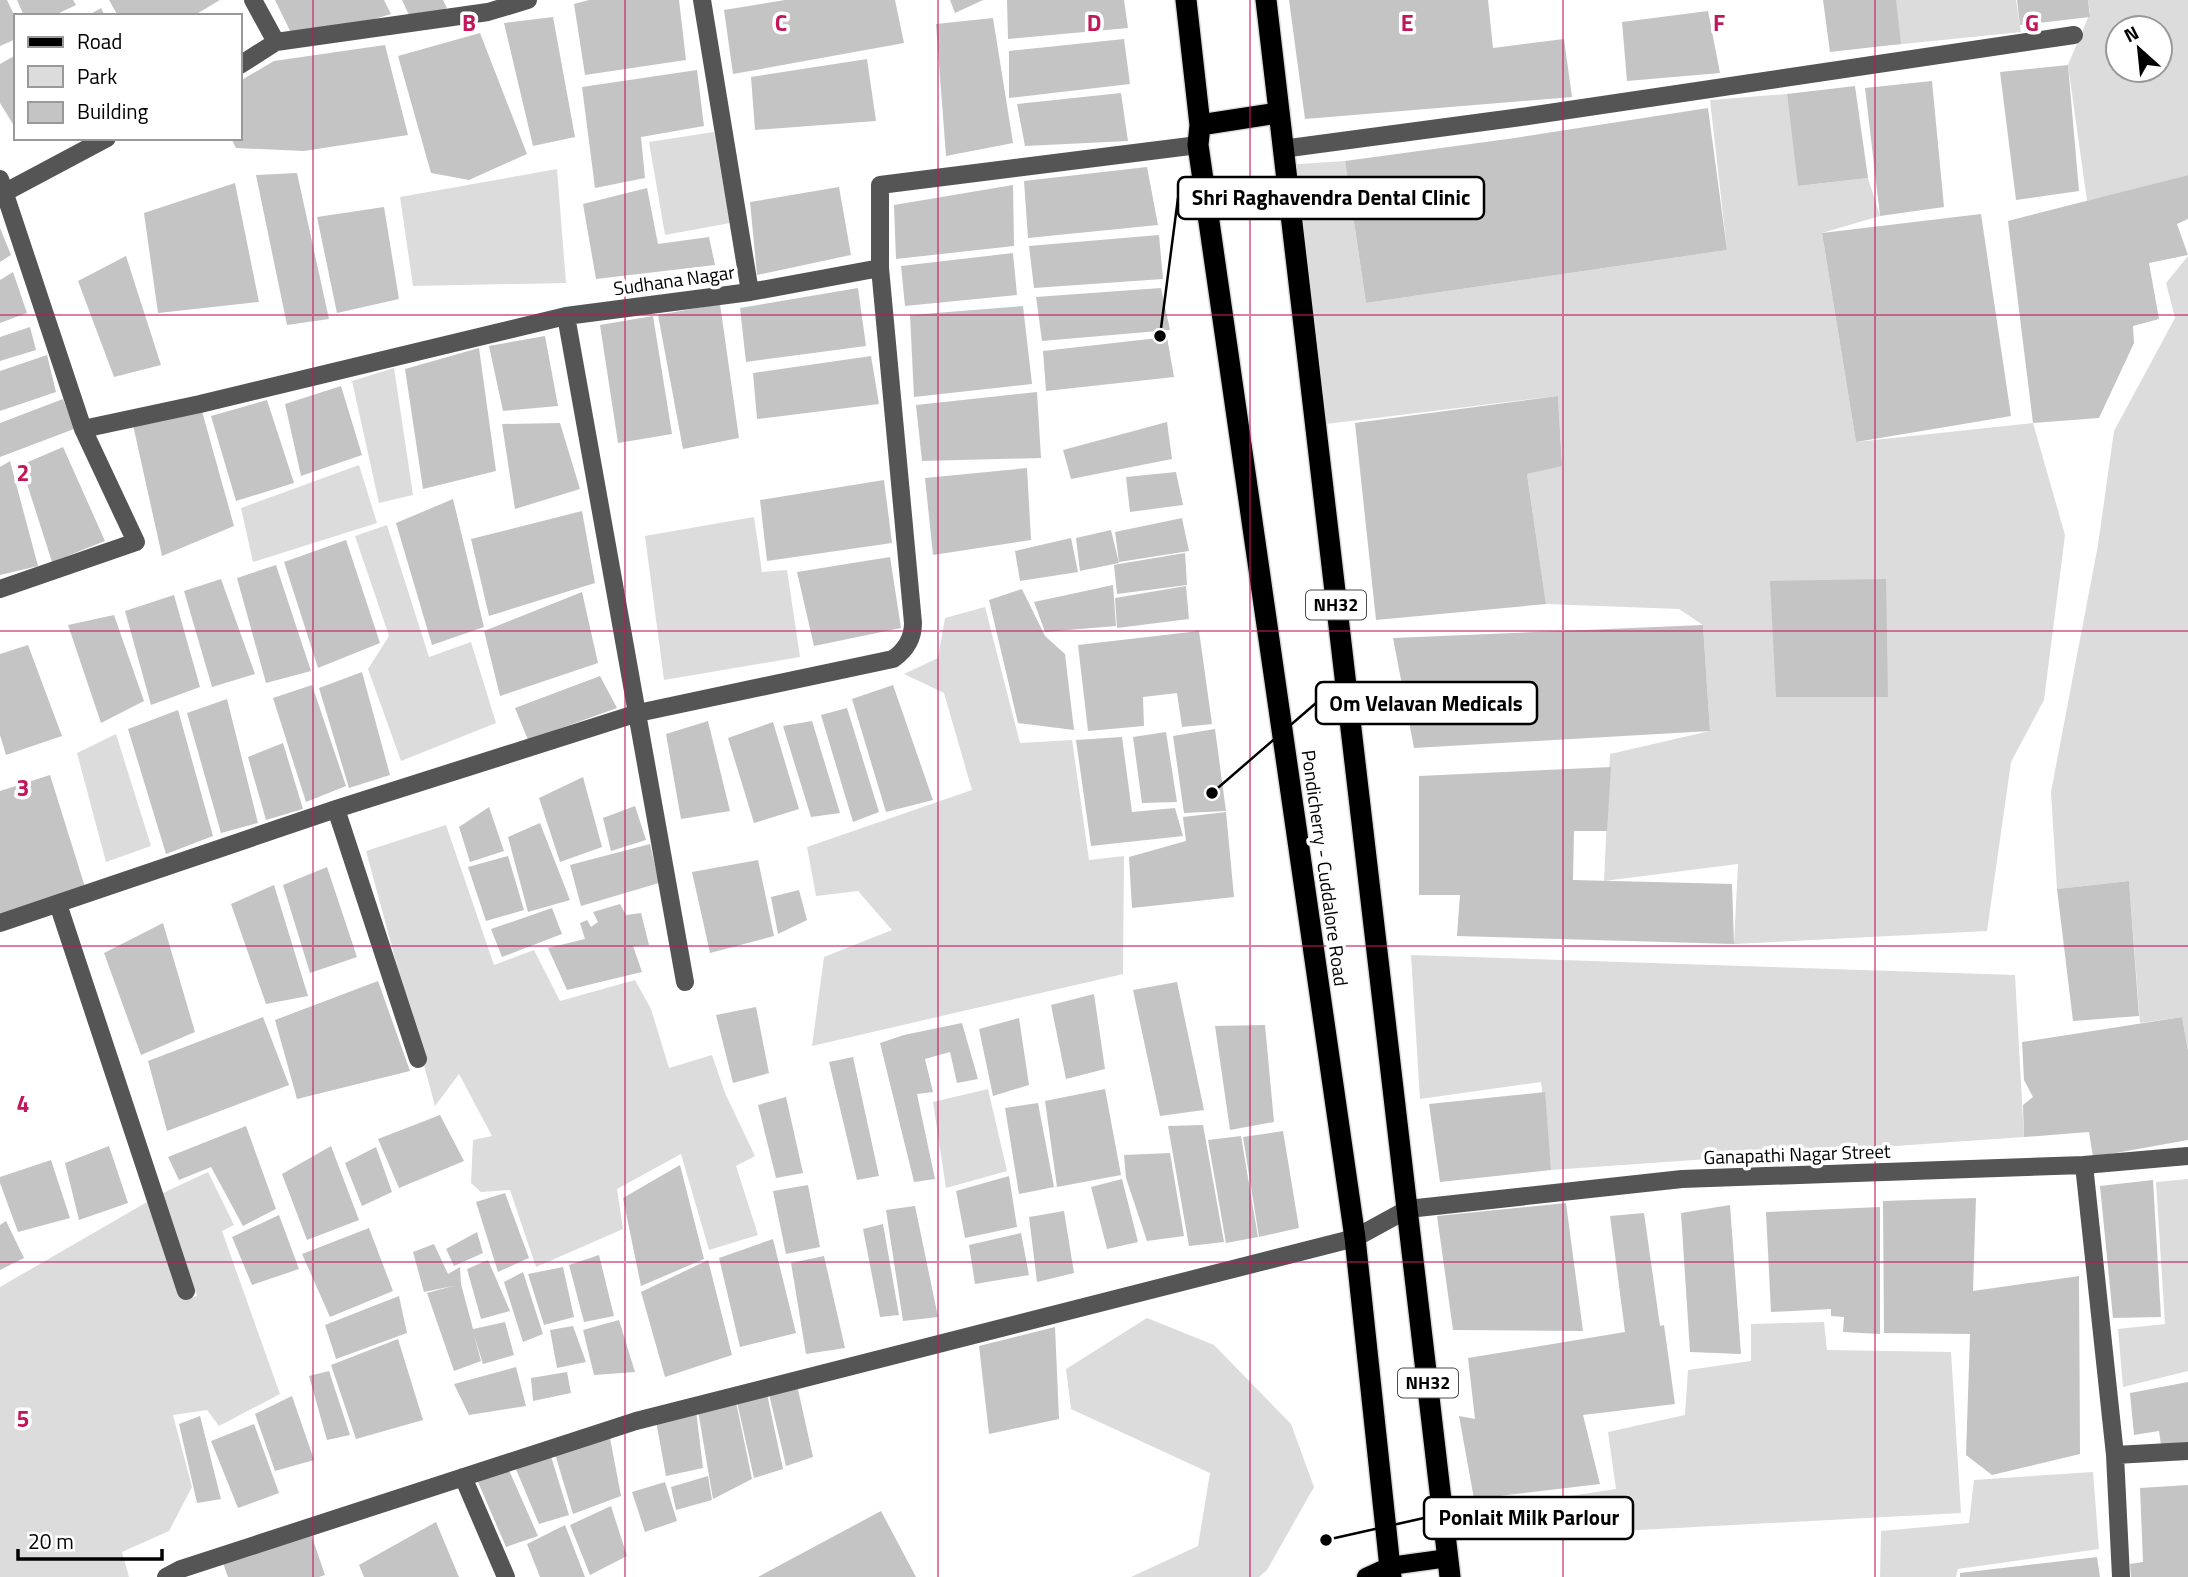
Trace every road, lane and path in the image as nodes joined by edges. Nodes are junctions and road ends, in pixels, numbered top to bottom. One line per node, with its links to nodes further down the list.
1 (253, 0): 7 (street)
2 (528, 0): 7 (street)
3 (702, 0): 15 (street)
4 (1186, 0): 10 (highway, Pondicherry - Cuddalore Road / NH32)
5 (1266, 0): 9 (highway, Pondicherry - Cuddalore Road / NH32)
6 (2074, 35): 12 (street)
7 (276, 42): 8 (street)
8 (242, 64)
9 (1278, 113): 10 (highway); 12 (highway, Pondicherry - Cuddalore Road / NH32)
10 (1199, 135): 14 (street); 28 (highway, Pondicherry - Cuddalore Road / NH32)
11 (103, 140): 13 (street)
12 (1282, 149): 27 (highway, Pondicherry - Cuddalore Road / NH32)
13 (2, 189): 17 (street)
14 (880, 268): 15 (street, Sudhana Nagar); 19 (street)
15 (750, 292): 16 (street, Sudhana Nagar)
16 (566, 316): 17 (street, Sudhana Nagar); 19 (street)
17 (83, 429): 18 (street)
18 (0, 589)
19 (638, 713): 20 (street); 23 (street)
20 (336, 808): 21 (street); 24 (street)
21 (58, 904): 22 (street); 29 (street)
22 (0, 923)
23 (685, 982)
24 (418, 1059)
25 (2188, 1156): 26 (street, Ganapathi Nagar Street)
26 (2084, 1166): 27 (street, Ganapathi Nagar Street); 31 (street)
27 (1408, 1209): 28 (street); 33 (highway, Pondicherry - Cuddalore Road / NH32)
28 (1355, 1238): 32 (street); 34 (highway, Pondicherry - Cuddalore Road / NH32)
29 (186, 1291)
30 (2188, 1451): 31 (street)
31 (2115, 1455): 38 (street)
32 (463, 1477): 35 (street); 36 (street)
33 (1449, 1567): 34 (main road)
34 (1391, 1571): 37 (main road)
35 (177, 1574)
36 (506, 1577)
37 (1366, 1577)
38 (2121, 1577)

